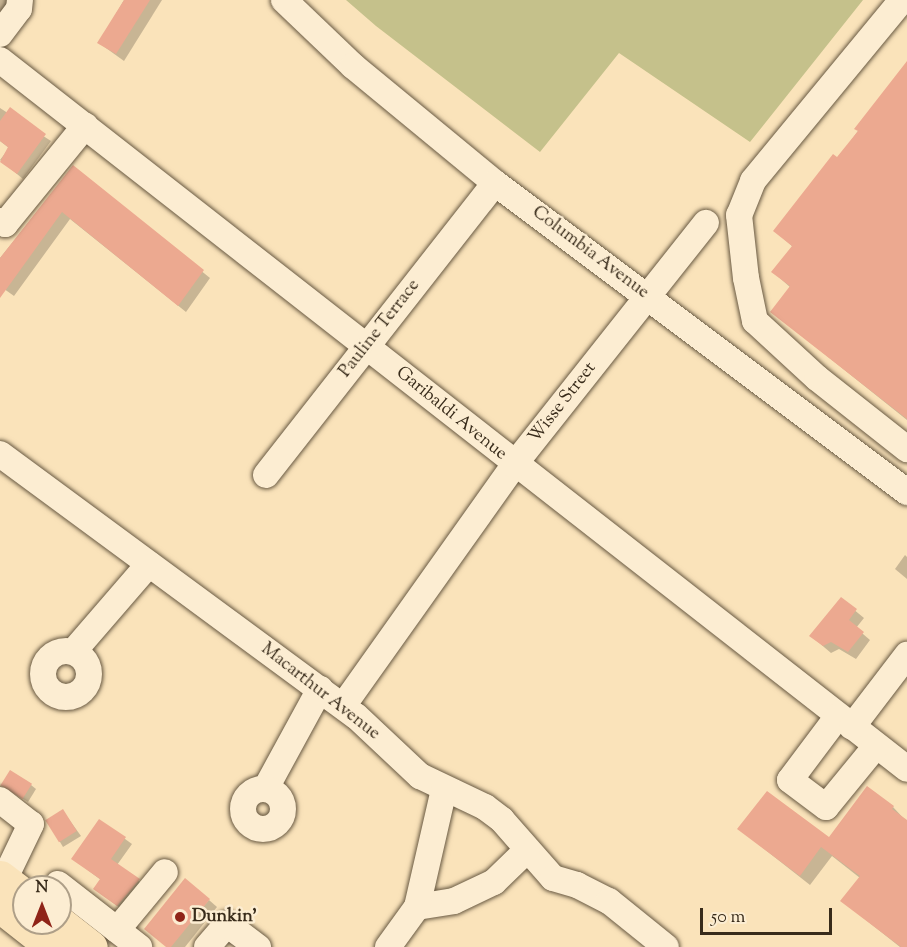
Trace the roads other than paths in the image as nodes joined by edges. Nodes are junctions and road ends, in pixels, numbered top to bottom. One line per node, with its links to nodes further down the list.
1 (20, 0): 4 (street)
2 (284, 0): 7 (street, Columbia Avenue)
3 (902, 0): 12 (street)
4 (0, 34)
5 (0, 60): 6 (street, Garibaldi Avenue)
6 (85, 126): 8 (street); 11 (street, Garibaldi Avenue)
7 (495, 183): 10 (street, Columbia Avenue); 11 (street, Pauline Terrace)
8 (0, 221)
9 (706, 223): 10 (street, Wisse Street)
10 (648, 296): 14 (street, Wisse Street); 16 (street, Columbia Avenue)
11 (367, 347): 14 (street, Garibaldi Avenue); 15 (street, Pauline Terrace)
12 (907, 449)
13 (0, 454): 17 (street, Macarthur Avenue)
14 (514, 465): 21 (street, Wisse Street); 22 (street, Garibaldi Avenue)
15 (266, 475)
16 (907, 492)
17 (149, 564): 18 (street); 20 (street, Macarthur Avenue)
18 (73, 652)
19 (907, 655): 22 (street)
20 (320, 689): 21 (street, Macarthur Avenue); 25 (street)
21 (343, 706): 26 (street, Macarthur Avenue)
22 (845, 722): 23 (street, Garibaldi Avenue); 23 (street)
23 (876, 746): 24 (street, Garibaldi Avenue)
24 (906, 766)
25 (266, 789)
26 (444, 789): 28 (street, Macarthur Avenue); 32 (street)
27 (0, 800): 30 (street)
28 (527, 850): 32 (street); 40 (street, Macarthur Avenue)
29 (165, 872): 34 (street)
30 (7, 890): 35 (highway)
31 (72, 900): 34 (street)
32 (417, 907): 39 (street)
33 (72, 927): 34 (highway)
34 (104, 938): 36 (street)
35 (52, 947)
36 (139, 947)
37 (207, 947): 38 (street)
38 (258, 947)
39 (388, 947)
40 (666, 947)

